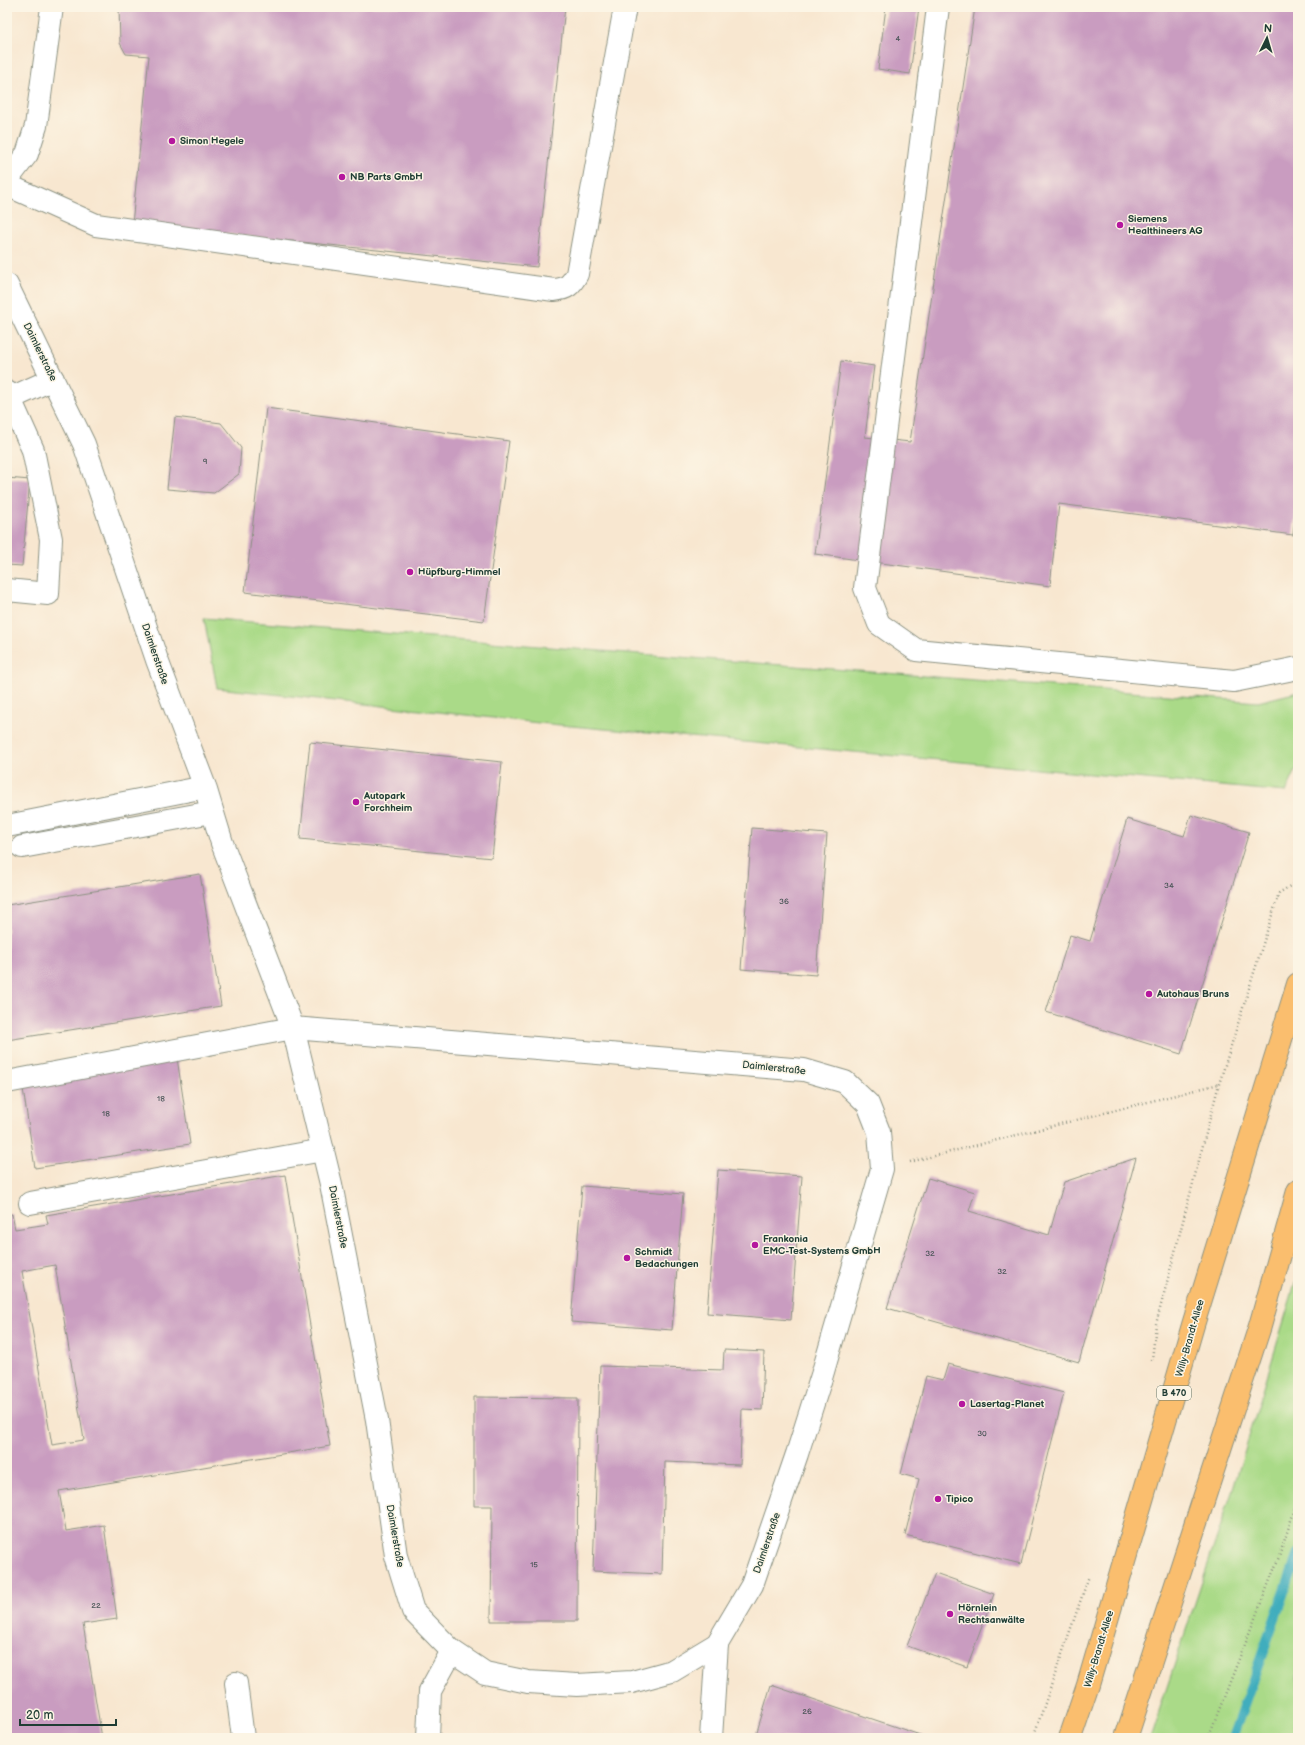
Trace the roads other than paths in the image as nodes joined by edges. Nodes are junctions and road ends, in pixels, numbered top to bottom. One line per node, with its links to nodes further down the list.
1 (52, 7): 4 (street)
2 (625, 7): 5 (street)
3 (938, 7): 10 (street)
4 (7, 180)
5 (7, 185)
6 (7, 285): 7 (street, Daimlerstraße)
7 (53, 379): 8 (street); 11 (street, Daimlerstraße)
8 (9, 395): 9 (street)
9 (7, 590)
10 (1298, 668)
11 (204, 787): 12 (street, Daimlerstraße); 13 (street)
12 (212, 812): 14 (street); 16 (street, Daimlerstraße)
13 (7, 826)
14 (22, 847)
15 (1298, 984): 27 (main road, Willy-Brandt-Allee / B 470)
16 (293, 1028): 17 (street); 18 (street, Daimlerstraße); 21 (street, Daimlerstraße)
17 (7, 1082)
18 (323, 1150): 20 (street); 22 (street, Daimlerstraße)
19 (1298, 1191): 28 (main road)
20 (30, 1203)
21 (717, 1644): 22 (street, Daimlerstraße); 26 (street)
22 (452, 1651): 25 (street)
23 (236, 1684): 24 (street)
24 (243, 1738)
25 (428, 1738)
26 (711, 1738)
27 (1070, 1738)
28 (1126, 1738)

